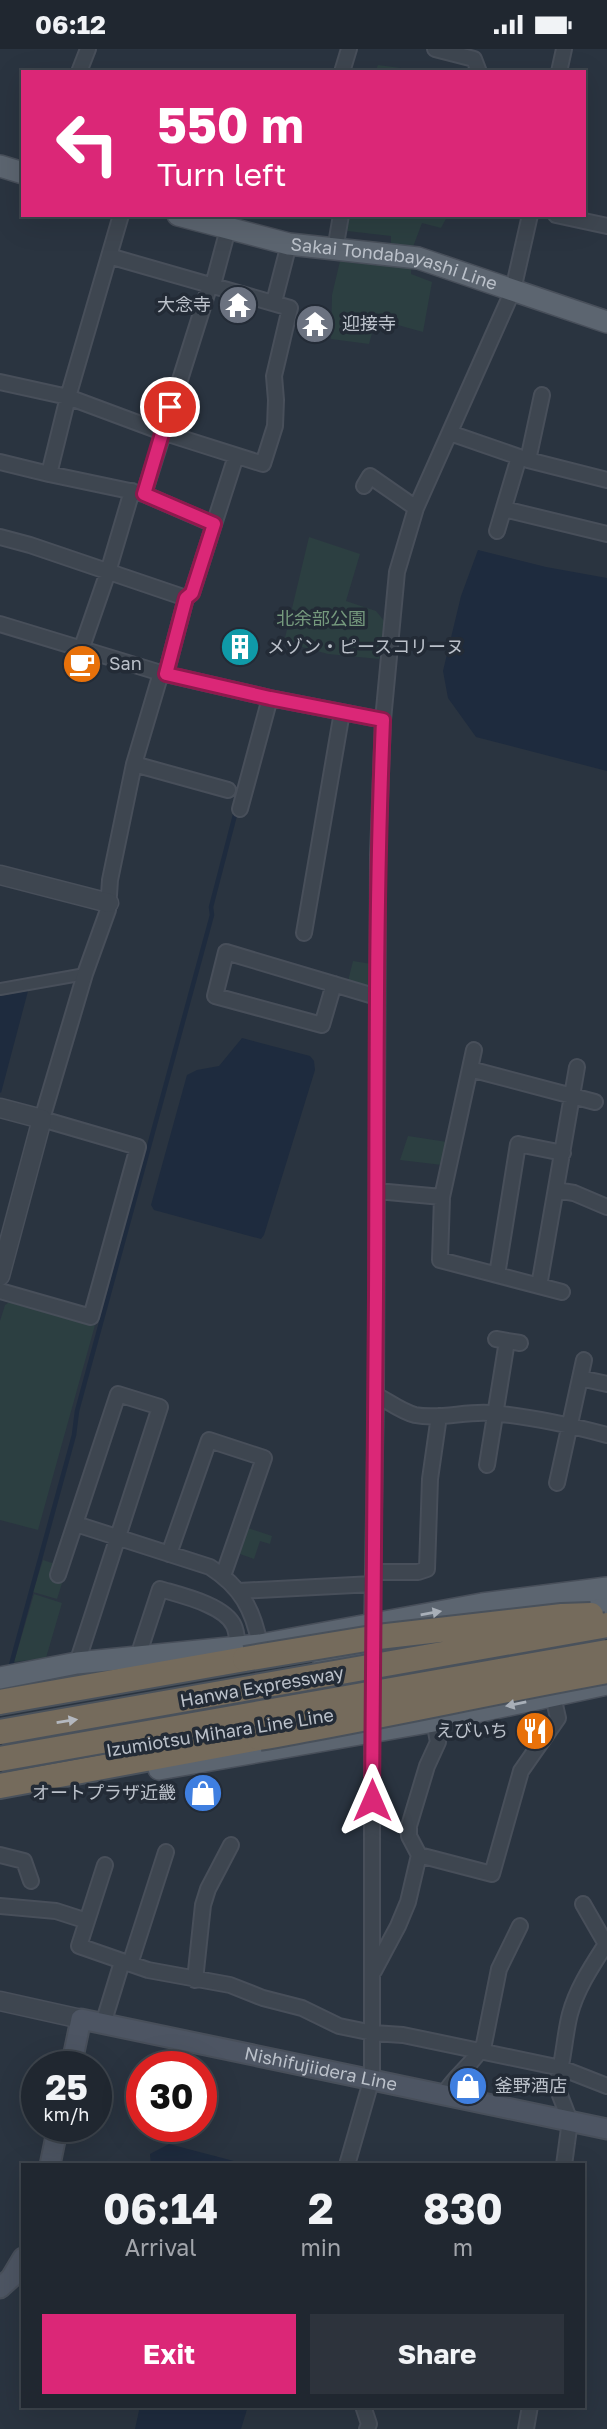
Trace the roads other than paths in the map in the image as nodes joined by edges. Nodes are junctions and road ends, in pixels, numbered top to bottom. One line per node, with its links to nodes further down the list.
1 (88, 49): 5 (street)
2 (349, 49): 6 (street)
3 (435, 49): 7 (street)
4 (564, 49): 8 (street)
5 (80, 70)
6 (343, 70)
7 (478, 70)
8 (559, 70)
9 (0, 166): 10 (main road)
10 (21, 172)
11 (120, 217): 20 (street)
12 (185, 217): 17 (main road, Sakai Tondabayashi Line)
13 (341, 217): 19 (street)
14 (530, 217): 22 (street)
15 (565, 217): 16 (street)
16 (607, 226)
17 (228, 229): 18 (main road, Sakai Tondabayashi Line); 21 (street)
18 (289, 244): 19 (main road, Sakai Tondabayashi Line); 23 (street)
19 (335, 250): 22 (main road, Sakai Tondabayashi Line)
20 (109, 256): 21 (street); 27 (street)
21 (213, 285): 23 (street); 28 (street)
22 (513, 290): 24 (main road, Sakai Tondabayashi Line); 29 (street)
23 (274, 302): 30 (street)
24 (607, 322)
25 (0, 381): 27 (street)
26 (542, 395): 31 (street)
27 (68, 397): 28 (street); 33 (street)
28 (162, 432): 30 (street); 36 (street)
29 (450, 433): 31 (street); 37 (street)
30 (236, 456): 39 (street)
31 (524, 458): 34 (street); 38 (street)
32 (0, 461): 33 (street)
33 (49, 474): 36 (street)
34 (607, 479)
35 (364, 487): 37 (street)
36 (138, 492): 39 (street); 43 (street)
37 (416, 508): 50 (street)
38 (504, 509): 40 (street); 41 (street)
39 (214, 524): 44 (street)
40 (497, 531)
41 (607, 534)
42 (0, 537): 43 (street)
43 (108, 572): 44 (street); 46 (street)
44 (186, 598): 47 (street)
45 (0, 624): 46 (street)
46 (81, 650): 47 (street)
47 (164, 673): 48 (street); 51 (street)
48 (270, 698): 49 (street); 53 (street)
49 (342, 712): 50 (street); 56 (street)
50 (383, 720): 60 (street)
51 (134, 764): 52 (street); 55 (street)
52 (228, 790)
53 (240, 809)
54 (0, 875): 55 (street)
55 (109, 903): 57 (street)
56 (304, 933)
57 (85, 974): 59 (street); 67 (street)
58 (334, 984): 58 (street); 60 (street)
59 (0, 989)
60 (377, 997): 70 (street)
61 (474, 1050): 63 (street)
62 (577, 1067): 64 (street)
63 (470, 1069): 64 (street); 71 (street)
64 (572, 1095): 65 (street); 68 (street)
65 (595, 1102)
66 (0, 1108): 67 (street)
67 (42, 1119): 74 (street); 76 (street)
68 (563, 1153): 69 (street); 73 (street)
69 (556, 1190): 72 (street); 75 (street)
70 (377, 1191): 71 (street); 82 (street)
71 (442, 1197): 73 (street)
72 (607, 1207)
73 (497, 1275): 75 (street)
74 (0, 1276)
75 (539, 1286): 77 (street)
76 (0, 1291)
77 (562, 1292)
78 (508, 1341): 83 (street)
79 (584, 1360): 80 (street)
80 (580, 1378): 81 (street); 85 (street)
81 (607, 1384)
82 (376, 1395): 84 (street); 94 (street)
83 (495, 1413): 84 (street); 85 (street); 87 (street)
84 (439, 1416): 94 (street)
85 (569, 1425): 86 (street); 88 (street)
86 (607, 1435)
87 (487, 1465)
88 (557, 1483)
89 (76, 1524): 90 (street); 90 (street); 92 (street)
90 (117, 1537): 91 (street); 105 (street)
91 (169, 1554): 93 (street); 93 (street)
92 (58, 1575)
93 (223, 1576): 96 (street)
94 (373, 1578): 96 (street); 99 (street)
95 (607, 1588): 99 (main road, one-way to 95)
96 (239, 1591): 101 (street)
97 (607, 1604): 102 (main road)
98 (607, 1615): 101 (highway, bridge)
99 (372, 1624): 101 (main road); 102 (street)
100 (607, 1625): 115 (highway, Hanwa Expressway, one-way to 100, bridge)
101 (248, 1651): 104 (main road); 104 (street); 109 (highway); 111 (highway)
102 (371, 1651): 112 (street); 113 (main road)
103 (607, 1652): 117 (highway, Hanwa Expressway, bridge)
104 (142, 1656): 105 (main road)
105 (76, 1664): 107 (main road)
106 (607, 1671): 112 (main road, Izumiotsu Mihara Line Line); 119 (highway, bridge)
107 (0, 1678)
108 (607, 1684): 110 (main road)
109 (0, 1691)
110 (554, 1696): 114 (main road, one-way to 114); 124 (street)
111 (0, 1702)
112 (372, 1709): 116 (street); 118 (main road, Izumiotsu Mihara Line Line)
113 (0, 1714)
114 (435, 1721): 116 (main road); 124 (street)
115 (0, 1732)
116 (372, 1732): 120 (main road); 132 (street)
117 (0, 1759)
118 (0, 1770)
119 (0, 1786)
120 (0, 1796)
121 (231, 1845): 133 (street)
122 (166, 1852): 131 (street)
123 (0, 1854): 126 (street)
124 (419, 1855): 132 (street)
125 (105, 1865): 129 (street)
126 (31, 1881)
127 (583, 1904): 140 (street)
128 (0, 1906): 129 (street)
129 (87, 1921): 131 (street)
130 (520, 1926): 139 (street)
131 (126, 1963): 133 (street); 136 (street)
132 (371, 1976): 137 (street)
133 (195, 1980): 137 (street)
134 (0, 2001): 135 (street)
135 (81, 2019): 136 (main road, Nishifujiidera Line); 138 (main road)
136 (103, 2024): 141 (main road, Nishifujiidera Line)
137 (373, 2033): 139 (street); 141 (street)
138 (74, 2051)
139 (481, 2052): 140 (street); 143 (street)
140 (561, 2068): 142 (street); 144 (street)
141 (372, 2078): 143 (main road, Nishifujiidera Line); 148 (street)
142 (607, 2086)
143 (444, 2094): 144 (main road, Nishifujiidera Line)
144 (570, 2121): 145 (main road, Nishifujiidera Line); 149 (street)
145 (607, 2129)
146 (55, 2142): 147 (main road)
147 (50, 2163)
148 (348, 2163)
149 (564, 2163)
150 (21, 2261): 151 (main road)
151 (0, 2288)
152 (364, 2408): 154 (street)
153 (530, 2408): 155 (street)
154 (368, 2429)
155 (526, 2429)

